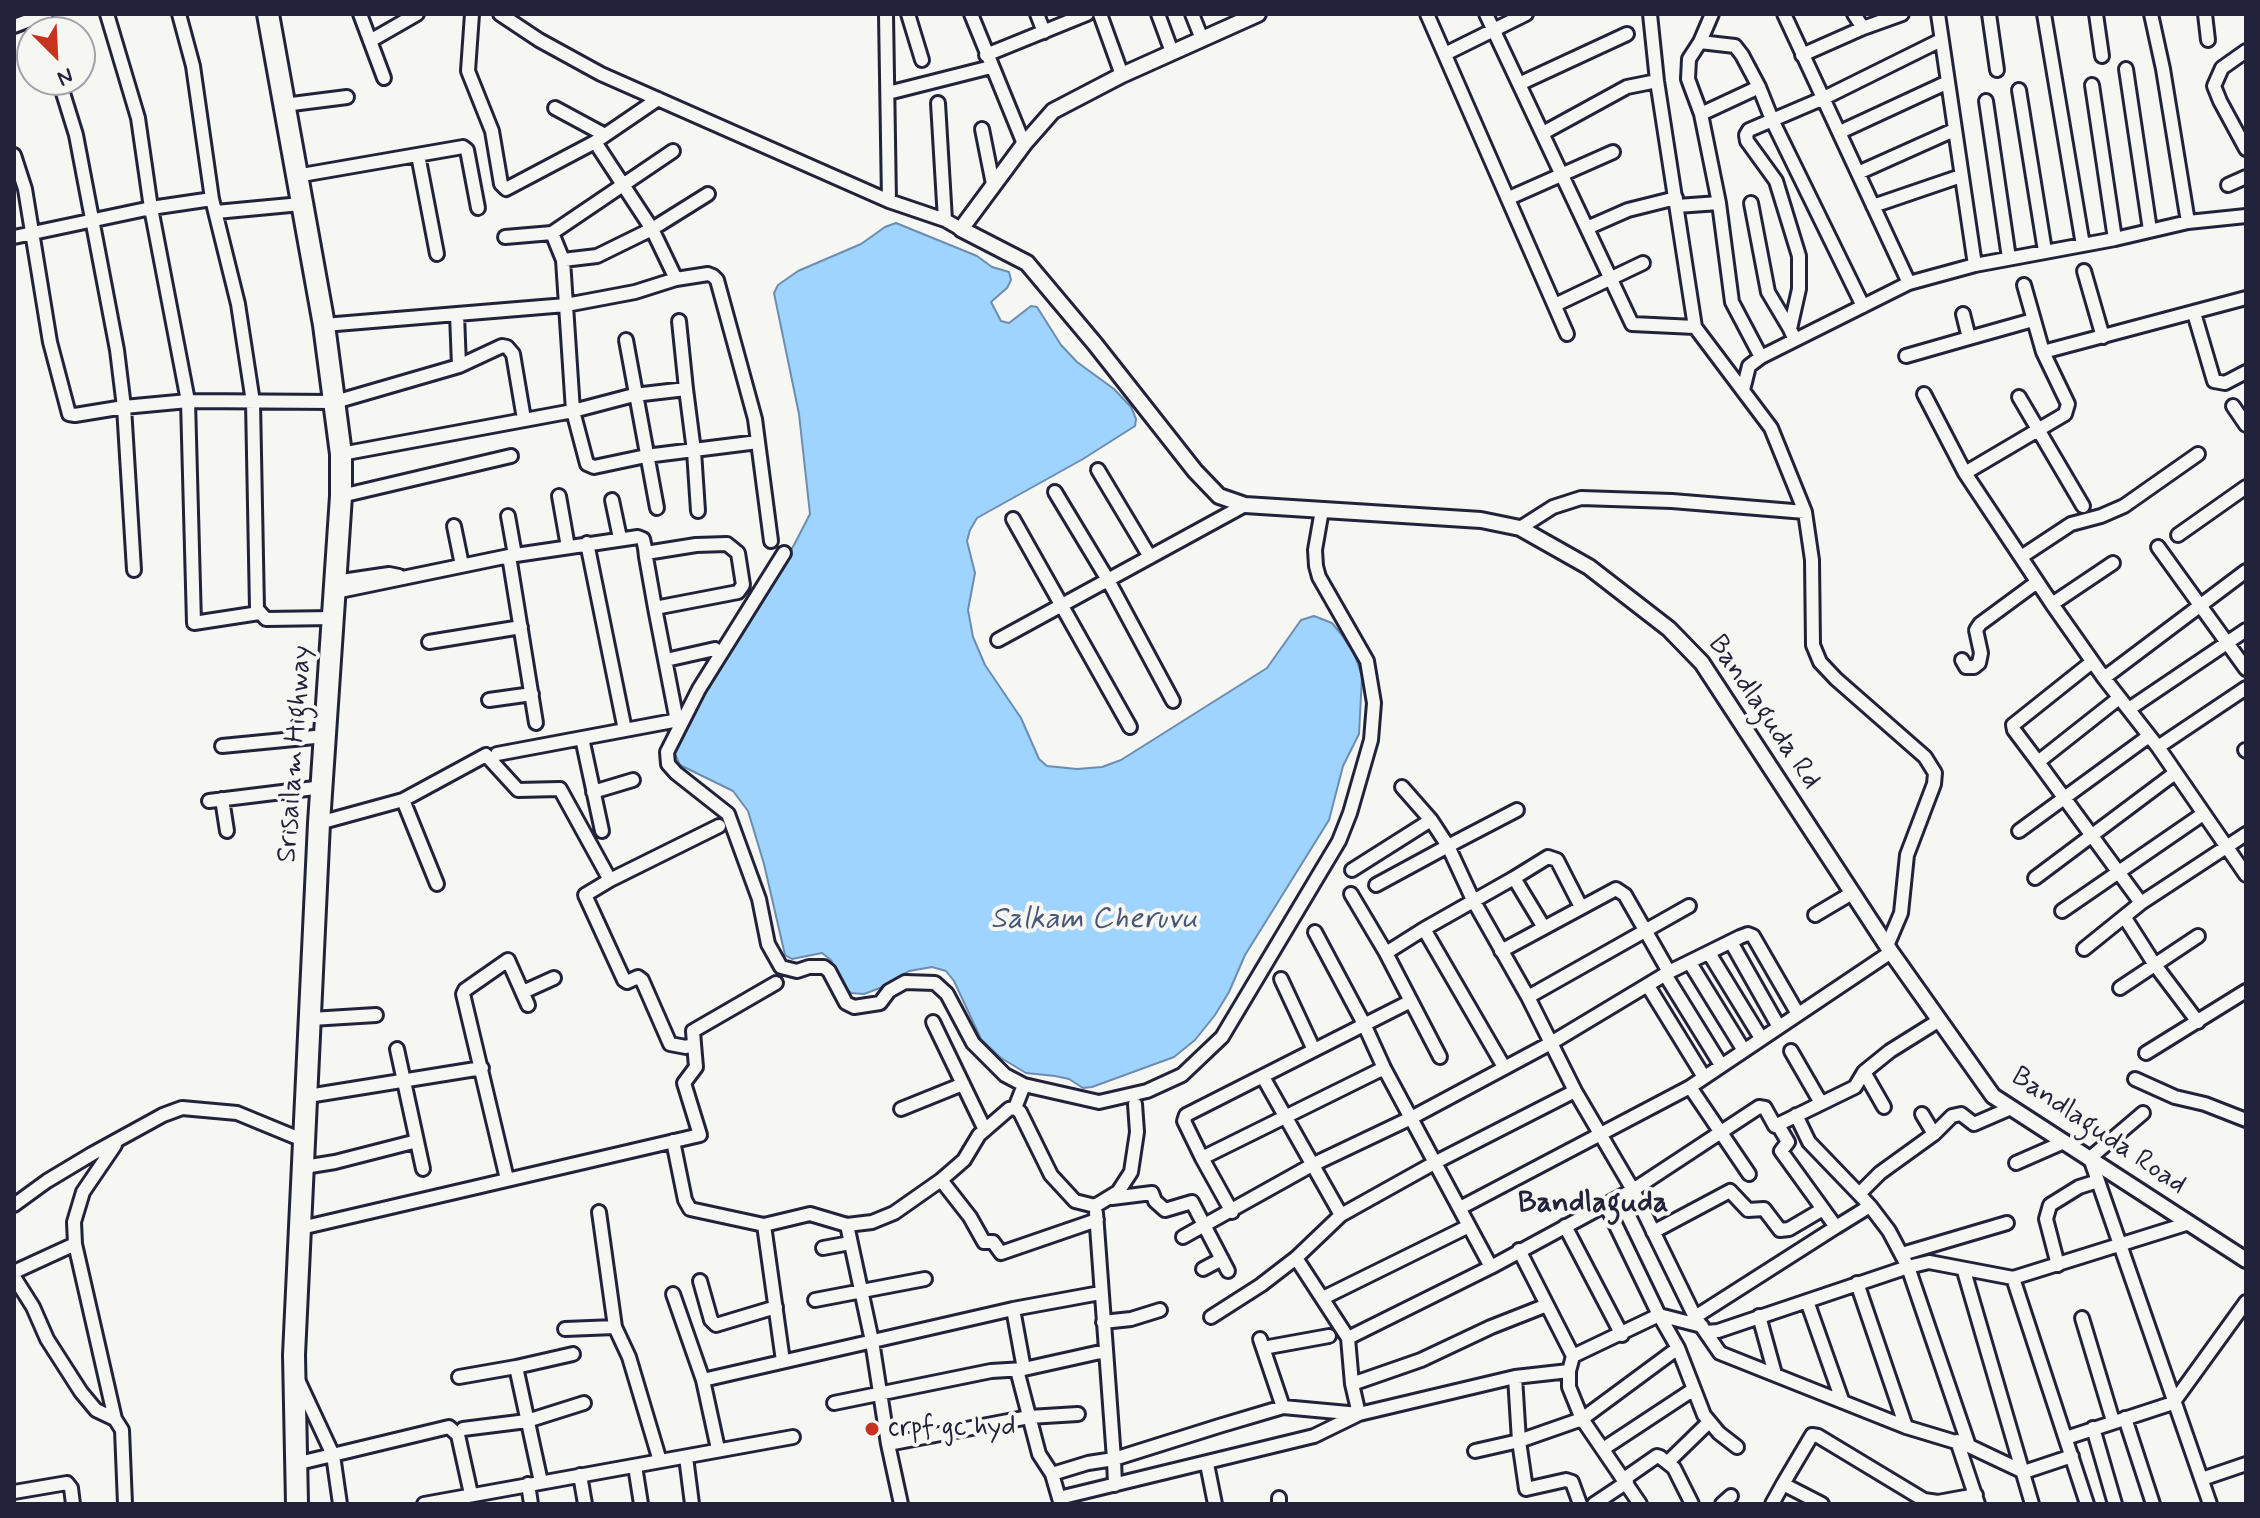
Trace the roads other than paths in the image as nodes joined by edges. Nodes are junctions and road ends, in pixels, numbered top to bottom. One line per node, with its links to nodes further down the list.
1 (107, 14): 99 (street)
2 (179, 14): 92 (street)
3 (268, 14): 67 (highway, Srisailam Highway)
4 (360, 14): 41 (street)
5 (417, 14): 41 (street)
6 (472, 14): 75 (street)
7 (500, 14): 64 (street)
8 (886, 14): 60 (street)
9 (908, 14): 48 (street)
10 (971, 14): 49 (street)
11 (1037, 14): 36 (street)
12 (1087, 14): 36 (street)
13 (1100, 14): 52 (street)
14 (1158, 14): 43 (street)
15 (1192, 14): 38 (street)
16 (1258, 14): 32 (street)
17 (1427, 14): 45 (street)
18 (1486, 14): 35 (street)
19 (1526, 14): 35 (street)
20 (1650, 14): 54 (street)
21 (1712, 14): 42 (street)
22 (1784, 14): 46 (street)
23 (1854, 14): 34 (street)
24 (1902, 14): 34 (street)
25 (1938, 14): 39 (street)
26 (1989, 14): 51 (street)
27 (2044, 14): 115 (street)
28 (2096, 14): 47 (street)
29 (2151, 14): 105 (street)
30 (2205, 14): 40 (street)
31 (43, 15): 33 (street)
32 (1236, 19): 38 (street)
33 (14, 26)
34 (1863, 28): 46 (street)
35 (1493, 30): 45 (street); 56 (street)
36 (1044, 32): 49 (street)
37 (1627, 34): 56 (street)
38 (1202, 39): 43 (street)
39 (1941, 40): 55 (street); 63 (street)
40 (2208, 40)
41 (370, 41): 53 (street)
42 (1700, 42): 58 (street); 69 (street)
43 (1172, 52): 52 (street)
44 (2245, 53): 77 (street)
45 (1445, 54): 91 (street)
46 (1802, 55): 63 (street)
47 (2102, 56)
48 (922, 60)
49 (989, 61): 60 (street); 76 (street)
50 (2126, 69): 109 (street)
51 (1997, 70)
52 (1122, 75): 76 (street)
53 (384, 78)
54 (1657, 81): 74 (street); 94 (street)
55 (1948, 82): 72 (street); 73 (street)
56 (1519, 84): 74 (street)
57 (2092, 85): 114 (street)
58 (1759, 87): 69 (street); 70 (street)
59 (2019, 90): 116 (street)
60 (888, 93): 93 (street)
61 (64, 96): 104 (street)
62 (347, 97): 67 (street)
63 (1824, 98): 70 (street); 73 (street)
64 (658, 99): 75 (street); 93 (street)
65 (1986, 101): 118 (street)
66 (938, 103): 103 (street)
67 (284, 105): 84 (highway, Srisailam Highway)
68 (555, 108): 75 (street)
69 (1701, 114): 95 (street)
70 (1773, 122): 130 (street); 139 (street)
71 (982, 129): 87 (street)
72 (1954, 130): 82 (street); 85 (street)
73 (1840, 132): 82 (street)
74 (1543, 133): 83 (street)
75 (600, 138): 89 (street)
76 (1024, 144): 87 (street)
77 (2246, 149)
78 (673, 151): 89 (street)
79 (1613, 152): 83 (street)
80 (14, 155): 110 (street)
81 (418, 155): 84 (street); 100 (street); 117 (street)
82 (1858, 173): 98 (street)
83 (1561, 175): 91 (street); 106 (street)
84 (296, 176): 97 (highway, Srisailam Highway)
85 (1961, 176): 98 (street); 121 (street)
86 (2246, 177): 88 (street)
87 (993, 184): 108 (street)
88 (2228, 185)
89 (622, 186): 107 (street); 111 (street)
90 (708, 194): 107 (street)
91 (1509, 198): 129 (street)
92 (212, 199): 99 (street); 101 (street)
93 (889, 201): 103 (street)
94 (1677, 202): 95 (street); 106 (street); 137 (street)
95 (1719, 203): 145 (street)
96 (1751, 203): 139 (street)
97 (301, 204): 101 (street); 136 (highway, Srisailam Highway)
98 (1873, 206): 125 (street)
99 (151, 208): 104 (street); 153 (street)
100 (478, 208)
101 (216, 212): 154 (street)
102 (2246, 216): 105 (street)
103 (945, 220): 108 (street)
104 (92, 222): 110 (street); 157 (street)
105 (2188, 222): 109 (street)
106 (1587, 228): 123 (street)
107 (652, 229): 119 (street); 124 (street)
108 (961, 229): 175 (street)
109 (2150, 230): 114 (street)
110 (32, 233): 112 (street); 157 (street)
111 (552, 233): 113 (street); 119 (street)
112 (14, 237)
113 (505, 237)
114 (2115, 239): 115 (street)
115 (2083, 245): 116 (street)
116 (2045, 251): 118 (street)
117 (437, 254)
118 (2009, 258): 121 (street)
119 (563, 260): 128 (street)
120 (1643, 263): 123 (street)
121 (1975, 265): 125 (street)
122 (2084, 271): 140 (street)
123 (1610, 278): 129 (street); 137 (street)
124 (676, 279): 128 (street); 162 (street)
125 (1909, 283): 130 (street)
126 (2024, 285): 134 (street)
127 (2246, 298): 131 (street)
128 (566, 305): 132 (street); 158 (street)
129 (1555, 305): 138 (street)
130 (1863, 306): 139 (street)
131 (2194, 313): 140 (street); 147 (street)
132 (457, 314): 136 (street); 146 (street)
133 (1963, 314): 141 (street)
134 (2033, 320): 141 (street); 143 (street)
135 (679, 321): 148 (street)
136 (324, 325): 155 (highway, Srisailam Highway)
137 (1695, 327): 149 (street)
138 (1567, 334)
139 (1792, 334): 145 (street)
140 (2103, 337): 143 (street)
141 (1969, 338): 144 (street)
142 (626, 340): 151 (street)
143 (2043, 352): 161 (street)
144 (1906, 356)
145 (1761, 357): 149 (street)
146 (459, 366): 155 (street); 159 (street)
147 (2246, 372)
148 (686, 389): 151 (street); 163 (street)
149 (1743, 390): 180 (street)
150 (1924, 394): 169 (street)
151 (634, 395): 158 (street); 167 (street)
152 (2019, 397): 161 (street)
153 (188, 401): 154 (street); 157 (street); 207 (street)
154 (253, 402): 155 (street); 207 (street)
155 (335, 402): 164 (highway, Srisailam Highway)
156 (2233, 406): 160 (street)
157 (124, 407): 198 (street)
158 (573, 411): 159 (street); 167 (street)
159 (524, 419): 164 (street)
160 (2246, 425)
161 (2038, 430): 169 (street); 176 (street)
162 (758, 442): 163 (street); 187 (street)
163 (694, 451): 167 (street); 179 (street)
164 (341, 454): 172 (highway, Srisailam Highway)
165 (2198, 454): 195 (street)
166 (511, 456): 172 (street)
167 (646, 456): 177 (street)
168 (1098, 470): 194 (street)
169 (1965, 473): 195 (street)
170 (2246, 487): 185 (street)
171 (1055, 492): 200 (street)
172 (341, 496): 202 (highway, Srisailam Highway)
173 (559, 496): 189 (street)
174 (612, 500): 186 (street)
175 (1245, 505): 178 (street, Bandlaguda Rd); 194 (street)
176 (2083, 506)
177 (657, 508)
178 (1322, 510): 184 (street, Bandlaguda Rd); 325 (street)
179 (698, 511)
180 (1805, 512): 184 (street); 278 (street)
181 (508, 516): 193 (street)
182 (1013, 519): 205 (street)
183 (454, 526): 197 (street)
184 (1520, 528): 263 (street, Bandlaguda Rd)
185 (2178, 535)
186 (620, 538): 188 (street); 191 (street)
187 (771, 541)
188 (587, 543): 189 (street); 228 (street)
189 (568, 547): 193 (street)
190 (2158, 547): 204 (street)
191 (646, 553): 206 (street); 206 (street)
192 (784, 553): 325 (street)
193 (512, 556): 197 (street); 209 (street)
194 (1150, 557): 200 (street)
195 (2021, 557): 201 (street)
196 (2113, 563): 203 (street)
197 (462, 565): 202 (street)
198 (134, 570)
199 (2246, 571): 204 (street)
200 (1108, 580): 205 (street); 224 (street)
201 (2037, 582): 203 (street); 216 (street)
202 (335, 587): 208 (highway, Srisailam Highway)
203 (2052, 604): 217 (street)
204 (2200, 605): 213 (street); 219 (street)
205 (1060, 606): 211 (street); 227 (street)
206 (655, 608): 215 (street)
207 (259, 613): 208 (street)
208 (333, 618): 229 (highway, Srisailam Highway)
209 (521, 627): 212 (street); 221 (street)
210 (2246, 630): 213 (street)
211 (998, 640)
212 (429, 642)
213 (2227, 643): 218 (street); 225 (street)
214 (715, 649): 215 (street)
215 (666, 660): 228 (street)
216 (1962, 660)
217 (2092, 662): 219 (street); 235 (street)
218 (2246, 669)
219 (2104, 678): 222 (street)
220 (2246, 688): 233 (street)
221 (532, 694): 223 (street); 226 (street)
222 (2119, 698): 225 (street); 235 (street)
223 (489, 700)
224 (1173, 701)
225 (2129, 709): 230 (street)
226 (536, 723)
227 (1130, 727)
228 (625, 730): 231 (street)
229 (325, 736): 232 (street); 238 (highway, Srisailam Highway)
230 (2149, 736): 233 (street); 241 (street)
231 (582, 738): 234 (street); 240 (street)
232 (222, 746)
233 (2158, 747): 236 (street)
234 (497, 754)
235 (2038, 762): 241 (street)
236 (2175, 773): 244 (street); 252 (street)
237 (633, 780): 240 (street)
238 (323, 787): 246 (highway, Srisailam Highway); 248 (street)
239 (1402, 787): 245 (street)
240 (593, 792): 249 (street)
241 (2064, 797): 250 (street); 252 (street)
242 (403, 800): 246 (street); 260 (street); 261 (street)
243 (1517, 810): 253 (street)
244 (2203, 814): 254 (street); 256 (street)
245 (1431, 820): 253 (street); 255 (street)
246 (319, 823): 298 (highway, Srisailam Highway)
247 (719, 826): 260 (street)
248 (227, 831)
249 (602, 831)
250 (2019, 831)
251 (2246, 834): 254 (street)
252 (2093, 835): 256 (street); 259 (street)
253 (1448, 846): 262 (street); 265 (street)
254 (2226, 846): 257 (street); 266 (street)
255 (1352, 870)
256 (2118, 872): 266 (street); 269 (street)
257 (2246, 875)
258 (1514, 878): 265 (street); 268 (street); 272 (street)
259 (2035, 878)
260 (610, 880): 306 (street)
261 (437, 884)
262 (1376, 885)
263 (1852, 893): 270 (street); 278 (street, Bandlaguda Rd)
264 (1351, 894): 281 (street)
265 (1473, 900): 273 (street); 280 (street)
266 (2141, 903): 271 (street)
267 (1689, 906): 274 (street)
268 (1581, 907): 272 (street); 274 (street)
269 (2062, 911)
270 (1815, 915)
271 (2125, 918): 279 (street); 284 (street)
272 (1543, 926): 280 (street)
273 (1424, 929): 281 (street); 316 (street)
274 (1645, 930): 285 (street); 293 (street)
275 (1315, 932): 302 (street)
276 (2198, 936): 284 (street)
277 (1731, 942): 282 (street); 296 (street); 303 (street)
278 (1889, 949): 296 (street); 299 (street, Bandlaguda Road)
279 (2084, 949)
280 (1501, 951): 293 (street)
281 (1386, 953): 294 (street)
282 (1709, 953): 283 (street); 304 (street)
283 (1690, 963): 285 (street); 309 (street)
284 (2155, 965): 290 (street); 301 (street)
285 (1668, 974): 289 (street); 315 (street)
286 (554, 978): 292 (street)
287 (1281, 979): 310 (street)
288 (776, 983): 306 (street)
289 (1648, 986): 305 (street); 321 (street)
290 (2120, 988)
291 (2246, 991): 301 (street)
292 (523, 992): 295 (street); 317 (street)
293 (1528, 997): 305 (street)
294 (1411, 1001): 302 (street); 313 (street)
295 (528, 1005)
296 (1798, 1014): 303 (street)
297 (376, 1015): 298 (street)
298 (311, 1019): 328 (highway, Srisailam Highway)
299 (1938, 1021): 319 (street); 333 (street, Bandlaguda Road)
300 (933, 1022): 314 (street)
301 (2198, 1022): 312 (street)
302 (1364, 1024): 310 (street); 318 (street)
303 (1779, 1027): 304 (street)
304 (1761, 1038): 309 (street)
305 (1551, 1043): 316 (street); 327 (street)
306 (694, 1044): 348 (street)
307 (397, 1049): 323 (street)
308 (968, 1049): 314 (street)
309 (1743, 1049): 315 (street)
310 (1314, 1050): 320 (street)
311 (1791, 1051): 329 (street)
312 (2146, 1053)
313 (1440, 1057)
314 (951, 1058): 324 (street)
315 (1721, 1065): 321 (street)
316 (1504, 1067): 339 (street)
317 (482, 1068): 323 (street); 359 (street)
318 (1384, 1068): 338 (street); 339 (street)
319 (1864, 1072): 329 (street); 331 (street)
320 (1263, 1077): 338 (street); 351 (street)
321 (1704, 1077): 326 (street)
322 (2135, 1079): 340 (street)
323 (405, 1081): 328 (street); 347 (street)
324 (963, 1084): 334 (street); 342 (street)
325 (1024, 1085): 332 (street)
326 (1690, 1087): 343 (street); 345 (street)
327 (1575, 1091): 345 (street); 353 (street)
328 (308, 1096): 346 (highway, Srisailam Highway)
329 (1821, 1103): 337 (street)
330 (1135, 1104): 364 (street)
331 (1884, 1107)
332 (1015, 1108): 342 (street); 372 (street)
333 (2011, 1108): 344 (street); 350 (street, Bandlaguda Road)
334 (901, 1109)
335 (2143, 1113): 352 (street)
336 (1922, 1114): 344 (street)
337 (1796, 1115): 341 (street); 363 (street)
338 (1286, 1117): 351 (street); 355 (street)
339 (1411, 1118): 353 (street); 355 (street)
340 (2246, 1120)
341 (1778, 1125): 343 (street); 369 (street)
342 (985, 1130): 360 (street)
343 (1721, 1133): 358 (street); 362 (street)
344 (1934, 1134): 363 (street)
345 (1600, 1135): 362 (street); 368 (street)
346 (305, 1141): 349 (street); 356 (highway, Srisailam Highway)
347 (417, 1141): 356 (street); 357 (street)
348 (673, 1141): 359 (street); 376 (street)
349 (117, 1142): 365 (street); 386 (street)
350 (2064, 1142): 352 (street, Bandlaguda Road); 354 (street)
351 (1202, 1158): 371 (street)
352 (2090, 1158): 361 (street); 375 (street, Bandlaguda Road)
353 (1436, 1162): 368 (street); 373 (street)
354 (2016, 1163)
355 (1312, 1165): 371 (street); 373 (street)
356 (304, 1167): 382 (highway, Srisailam Highway)
357 (423, 1169)
358 (1749, 1174)
359 (507, 1179): 382 (street)
360 (941, 1180): 372 (street); 377 (street)
361 (2098, 1181): 387 (street); 394 (street)
362 (1633, 1190): 366 (street); 383 (street)
363 (1859, 1194): 367 (street)
364 (1109, 1199): 372 (street); 378 (street)
365 (14, 1205)
366 (1606, 1205): 380 (street); 416 (street)
367 (1870, 1206): 381 (street); 390 (street)
368 (1460, 1208): 379 (street)
369 (1823, 1209): 381 (street); 383 (street)
370 (599, 1212): 422 (street)
371 (1232, 1212): 378 (street)
372 (1096, 1213): 406 (street)
373 (1341, 1215): 391 (street)
374 (2007, 1223): 390 (street)
375 (2186, 1224): 387 (street); 393 (street, Bandlaguda Road)
376 (764, 1225): 377 (street); 413 (street)
377 (847, 1225): 385 (street)
378 (1204, 1226): 384 (street); 392 (street)
379 (1469, 1226): 395 (street); 408 (street)
380 (1565, 1226): 389 (street); 424 (street)
381 (1836, 1227): 421 (street)
382 (301, 1228): 436 (highway, Srisailam Highway)
383 (1653, 1232): 421 (street)
384 (1183, 1237)
385 (850, 1243): 388 (street); 405 (street)
386 (75, 1244): 400 (street); 452 (street)
387 (2121, 1244): 394 (street); 447 (street)
388 (823, 1248)
389 (1519, 1250): 395 (street); 412 (street)
390 (1902, 1254): 396 (street)
391 (1296, 1258): 408 (street); 418 (street)
392 (1222, 1259): 397 (street); 398 (street)
393 (2246, 1260)
394 (2058, 1265): 401 (street)
395 (1491, 1267): 426 (street)
396 (1908, 1267): 399 (street); 404 (street); 463 (street)
397 (1203, 1269)
398 (1228, 1271)
399 (1964, 1271): 401 (street); 479 (street)
400 (14, 1274): 452 (street)
401 (2013, 1278): 461 (street)
402 (925, 1279): 405 (street)
403 (700, 1281): 413 (street)
404 (1857, 1283): 410 (street); 457 (street)
405 (861, 1293): 409 (street); 427 (street)
406 (1100, 1293): 414 (street); 420 (street)
407 (673, 1294): 440 (street)
408 (1323, 1298): 426 (street)
409 (815, 1300)
410 (1807, 1301): 417 (street); 444 (street)
411 (2246, 1302): 447 (street)
412 (1547, 1305): 431 (street); 441 (street)
413 (776, 1307): 432 (street)
414 (1013, 1309): 427 (street); 434 (street)
415 (1160, 1310): 420 (street)
416 (1659, 1315): 421 (street); 424 (street); 428 (street)
417 (1759, 1316): 421 (street); 437 (street)
418 (1211, 1317)
419 (2082, 1318): 454 (street)
420 (1103, 1322): 429 (street)
421 (1701, 1325): 437 (street)
422 (615, 1327): 423 (street); 473 (street)
423 (565, 1329)
424 (1622, 1335): 431 (street)
425 (1329, 1336): 448 (street)
426 (1348, 1338): 441 (street)
427 (872, 1341): 432 (street); 443 (street)
428 (1678, 1348): 442 (street); 453 (street)
429 (1105, 1351): 434 (street); 472 (street)
430 (573, 1354): 433 (street)
431 (1573, 1356): 435 (street)
432 (783, 1361): 440 (street)
433 (516, 1367): 438 (street); 455 (street)
434 (1020, 1370): 443 (street); 451 (street)
435 (1569, 1371): 439 (street); 453 (street)
436 (294, 1372): 469 (street); 475 (highway, Srisailam Highway)
437 (1775, 1374): 444 (street)
438 (459, 1377)
439 (1515, 1377): 450 (street); 462 (street)
440 (703, 1380): 466 (street)
441 (1352, 1384): 450 (street)
442 (1694, 1389): 456 (street); 467 (street)
443 (880, 1394): 446 (street); 464 (street)
444 (1842, 1400): 457 (street)
445 (584, 1403): 455 (street)
446 (834, 1403)
447 (2173, 1403): 454 (street); 482 (street)
448 (1283, 1407): 450 (street); 472 (street)
449 (1078, 1414): 451 (street)
450 (1359, 1414): 476 (street)
451 (1029, 1417): 464 (street); 480 (street)
452 (115, 1419): 493 (street)
453 (1582, 1419): 462 (street); 467 (street)
454 (2119, 1420): 458 (street); 513 (street)
455 (527, 1421): 459 (street); 484 (street)
456 (1709, 1422): 465 (street); 474 (street)
457 (1906, 1427): 463 (street)
458 (2093, 1428): 461 (street); 512 (street)
459 (463, 1429)
460 (793, 1437): 466 (street)
461 (2066, 1438): 470 (street)
462 (1519, 1441): 468 (street); 487 (street)
463 (1963, 1443): 479 (street); 490 (street)
464 (888, 1444): 501 (street)
465 (1737, 1447)
466 (718, 1449): 471 (street)
467 (1603, 1449): 483 (street)
468 (1475, 1451)
469 (333, 1455): 475 (street); 489 (street); 495 (street)
470 (2072, 1456): 479 (street); 511 (street)
471 (686, 1457): 473 (street); 500 (street)
472 (1114, 1459): 480 (street); 486 (street)
473 (660, 1461): 478 (street)
474 (1669, 1461): 483 (street); 507 (street)
475 (295, 1464): 494 (highway, Srisailam Highway)
476 (1207, 1464): 486 (street); 502 (street)
477 (2246, 1464): 482 (street)
478 (635, 1466): 481 (street); 499 (street)
479 (2024, 1472): 510 (street)
480 (1052, 1474): 491 (street)
481 (580, 1475): 484 (street); 498 (street)
482 (2202, 1479): 514 (street)
483 (1626, 1480): 505 (street); 506 (street)
484 (535, 1483): 489 (street); 497 (street)
485 (1783, 1484): 490 (street); 508 (street); 509 (street)
486 (1115, 1485): 491 (street)
487 (1526, 1489): 503 (street); 504 (street)
488 (14, 1492): 492 (street)
489 (471, 1494): 496 (street)
490 (1977, 1500)
491 (1060, 1501)
492 (73, 1504)
493 (125, 1504)
494 (297, 1504)
495 (340, 1504)
496 (424, 1504)
497 (531, 1504)
498 (585, 1504)
499 (641, 1504)
500 (692, 1504)
501 (901, 1504)
502 (1215, 1504)
503 (1530, 1504)
504 (1580, 1504)
505 (1594, 1504)
506 (1640, 1504)
507 (1692, 1504)
508 (1772, 1504)
509 (1822, 1504)
510 (2032, 1504)
511 (2087, 1504)
512 (2115, 1504)
513 (2153, 1504)
514 (2210, 1504)

